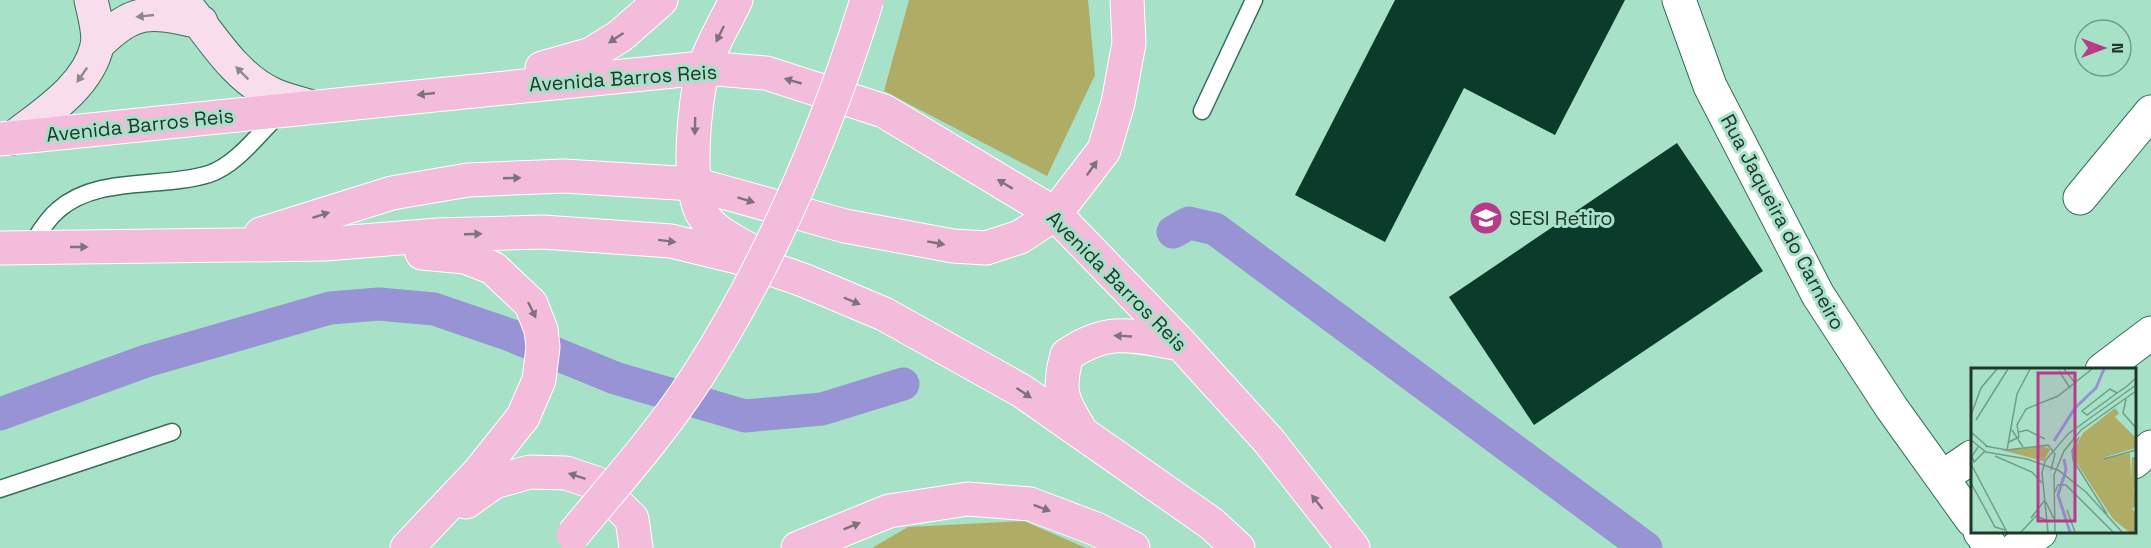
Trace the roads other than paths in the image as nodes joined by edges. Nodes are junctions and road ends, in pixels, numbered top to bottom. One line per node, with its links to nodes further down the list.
1 (91, 0): 9 (main road)
2 (660, 0): 11 (main road, one-way to 11)
3 (736, 0): 10 (main road, one-way to 10)
4 (867, 0): 36 (main road, bridge)
5 (1127, 0): 18 (main road, one-way to 5)
6 (1254, 0): 13 (lane)
7 (1679, 0): 31 (street, Rua Jaqueira do Carneiro)
8 (191, 11): 9 (main road, one-way to 9); 12 (main road, one-way to 8)
9 (98, 45): 15 (main road, one-way to 15)
10 (703, 68): 11 (main road, Avenida Barros Reis); 16 (main road, one-way to 16); 18 (main road, Avenida Barros Reis, one-way to 10)
11 (471, 90): 12 (main road, Avenida Barros Reis, one-way to 12)
12 (298, 108): 15 (main road, Avenida Barros Reis); 21 (lane)
13 (1202, 111)
14 (2151, 111): 17 (street)
15 (6, 139)
16 (694, 184): 18 (main road, one-way to 18); 20 (main road, one-way to 16); 22 (main road)
17 (2080, 198)
18 (1055, 214): 24 (main road, Avenida Barros Reis)
19 (325, 244): 20 (main road); 22 (main road, one-way to 22); 37 (main road, one-way to 37)
20 (225, 246): 21 (main road, one-way to 20)
21 (15, 248)
22 (803, 280): 27 (main road, one-way to 27)
23 (2151, 333): 25 (street)
24 (1181, 344): 27 (main road, one-way to 27); 42 (main road, Avenida Barros Reis, one-way to 24)
25 (2103, 368)
26 (172, 432): 32 (lane)
27 (1083, 436): 41 (main road)
28 (2151, 447): 30 (street)
29 (1971, 458): 31 (street)
30 (2136, 460)
31 (1943, 477): 33 (street, Rua Jaqueira do Carneiro)
32 (0, 489)
33 (1971, 519)
34 (1981, 533): 43 (street)
35 (2037, 533): 44 (street)
36 (568, 541)
37 (411, 544): 38 (main road, one-way to 37)
38 (636, 548)
39 (798, 548): 40 (main road, one-way to 40)
40 (1133, 548)
41 (1238, 548)
42 (1353, 548)
43 (1992, 548)
44 (2018, 548)

